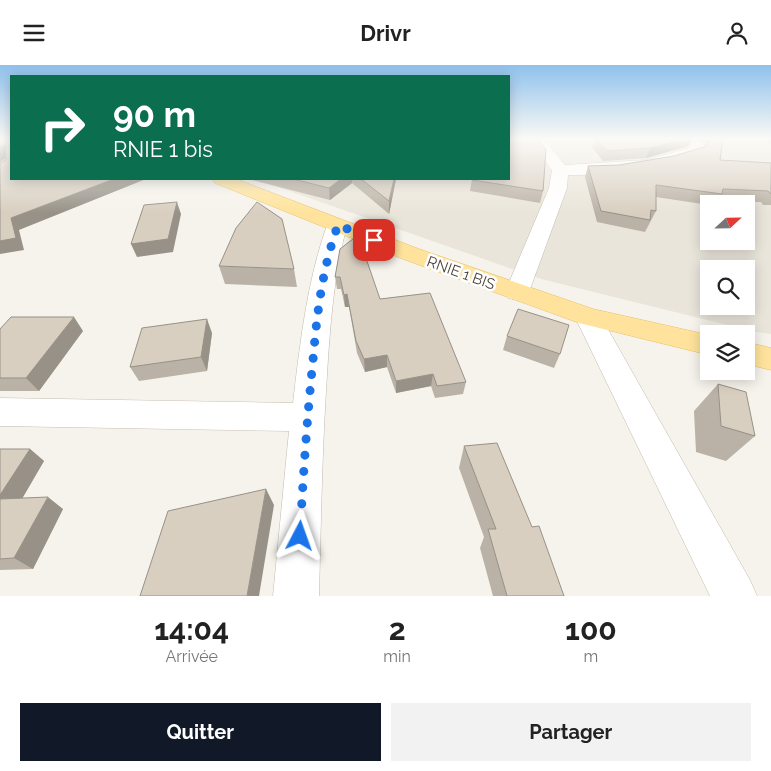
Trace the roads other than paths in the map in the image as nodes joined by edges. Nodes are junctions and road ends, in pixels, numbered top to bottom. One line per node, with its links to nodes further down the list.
1 (555, 164): 3 (street)
2 (657, 164): 3 (street)
3 (560, 170): 6 (street)
4 (224, 180): 5 (main road, RNIE 1 BIS)
5 (338, 225): 6 (main road, RNIE 1 BIS); 12 (street)
6 (517, 292): 7 (main road, RNIE 1 BIS)
7 (588, 317): 8 (main road, RNIE 1 BIS); 14 (street)
8 (700, 343)
9 (755, 355): 10 (main road)
10 (771, 359)
11 (0, 411): 12 (street)
12 (307, 417): 13 (street)
13 (296, 596)
14 (734, 596)

